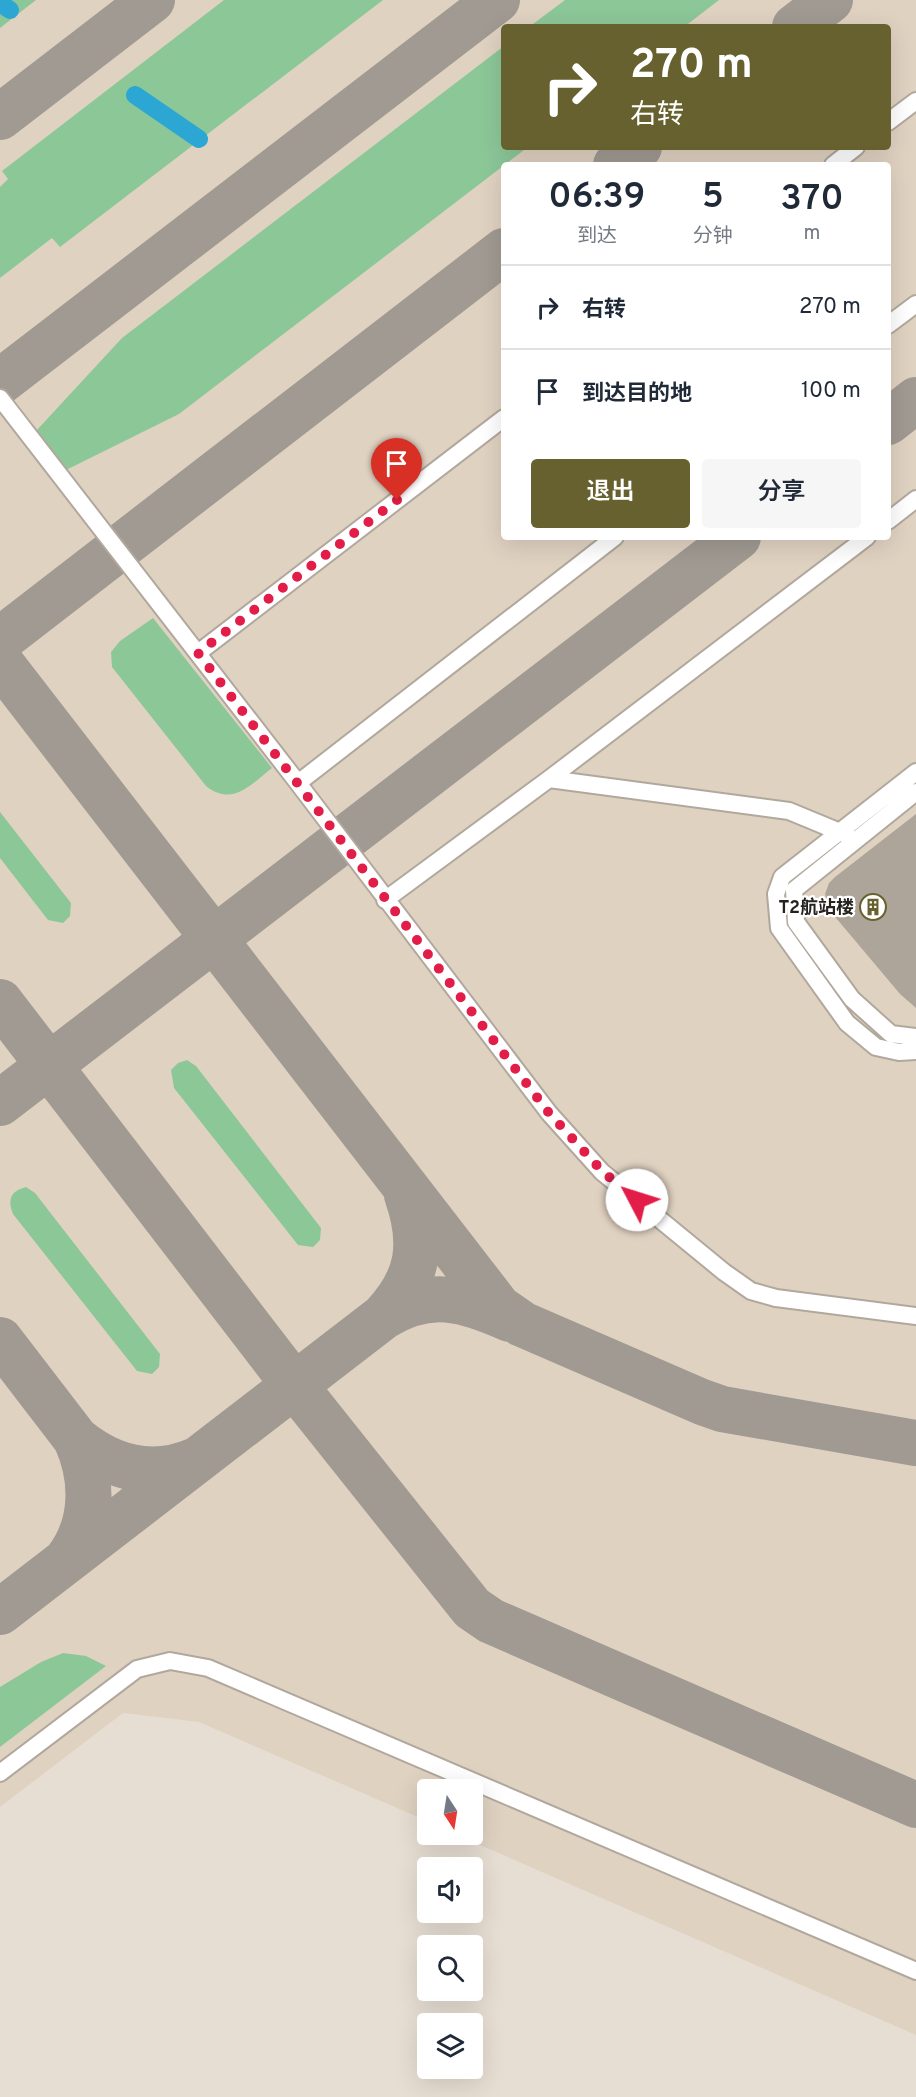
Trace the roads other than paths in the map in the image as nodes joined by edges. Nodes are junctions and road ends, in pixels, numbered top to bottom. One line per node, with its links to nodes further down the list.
1 (916, 101): 2 (lane)
2 (891, 120)
3 (852, 150): 4 (lane)
4 (837, 162)
5 (916, 304): 6 (lane)
6 (891, 323)
7 (0, 399): 13 (lane)
8 (501, 420): 13 (lane)
9 (916, 499): 10 (lane)
10 (891, 519)
11 (611, 540): 16 (lane)
12 (863, 540): 15 (lane)
13 (198, 653): 16 (lane)
14 (916, 772): 18 (lane)
15 (549, 779): 18 (lane); 20 (lane)
16 (298, 783): 20 (lane)
17 (916, 792): 19 (lane)
18 (841, 831): 19 (lane); 22 (lane)
19 (856, 841): 21 (lane)
20 (385, 900): 23 (lane)
21 (916, 1037)
22 (916, 1051)
23 (916, 1316)
24 (0, 1773): 25 (lane)
25 (916, 1971)

